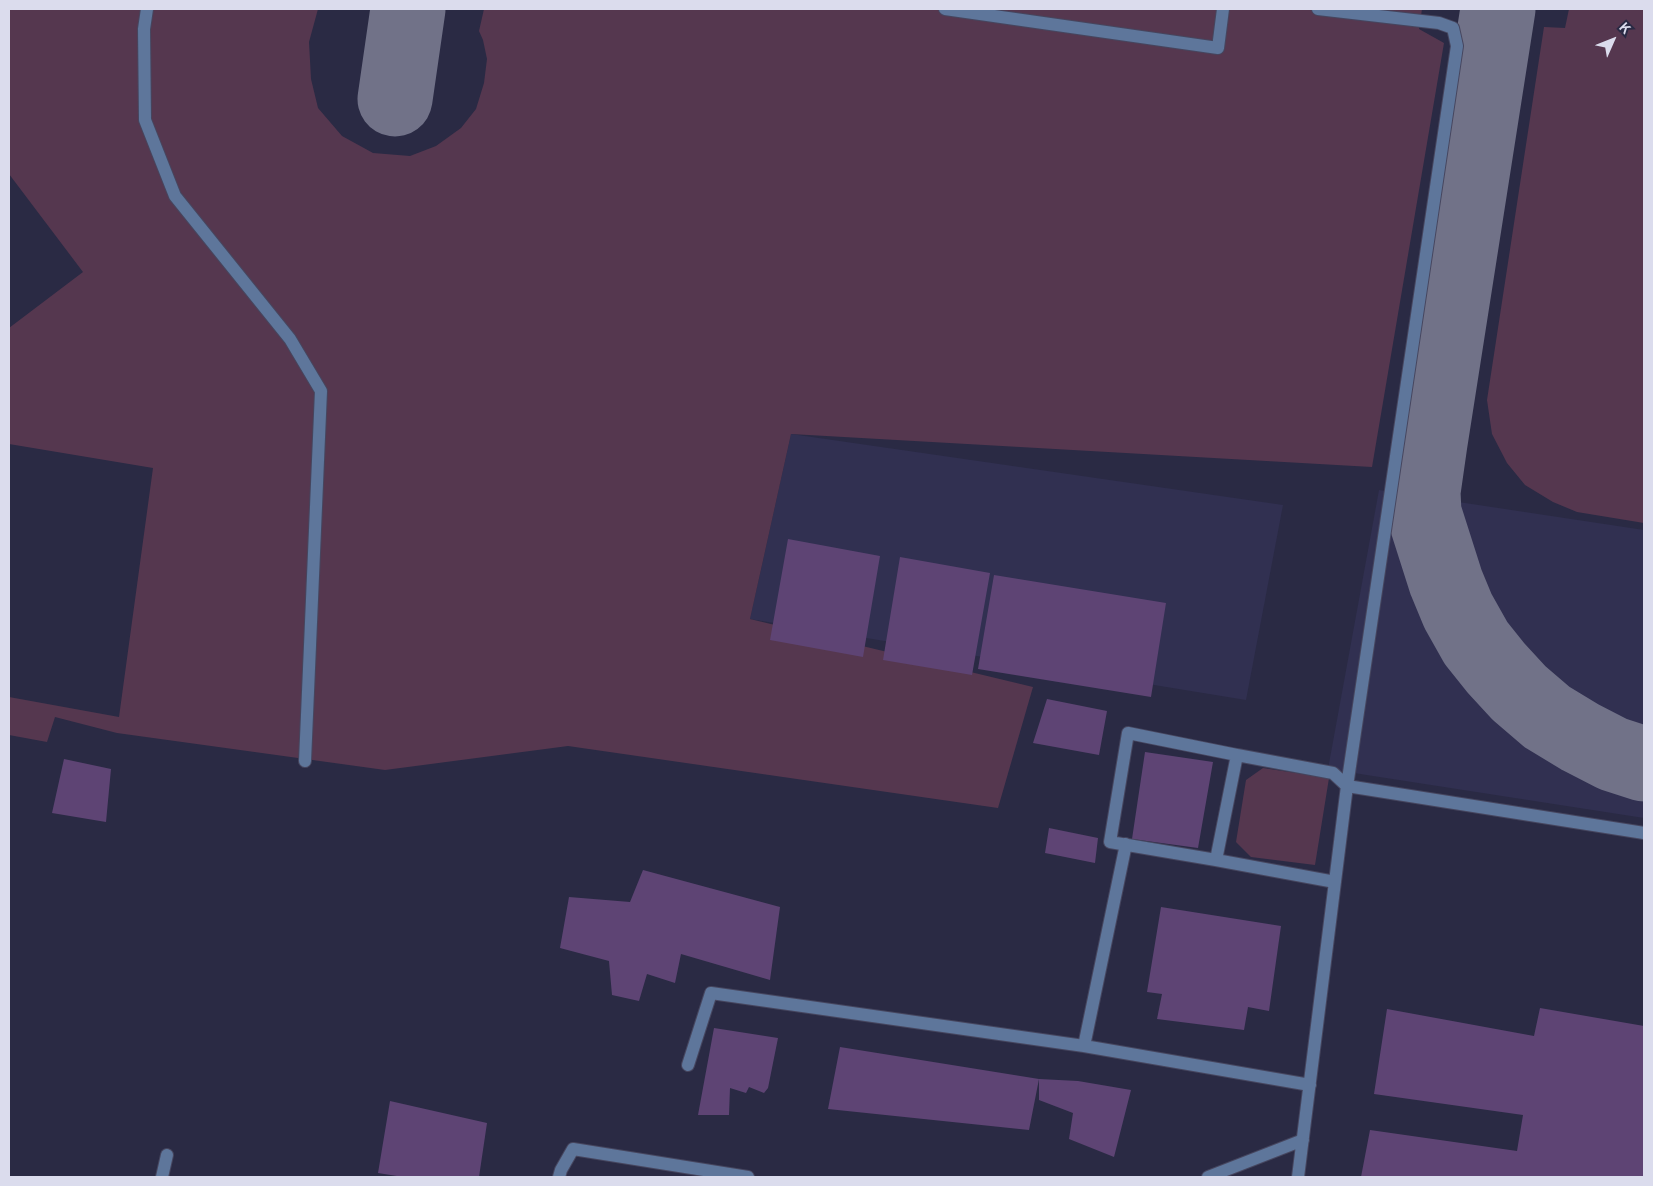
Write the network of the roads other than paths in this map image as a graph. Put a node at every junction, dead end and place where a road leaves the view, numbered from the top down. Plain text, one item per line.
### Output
1 (147, 9) edge
2 (945, 9) edge
3 (1224, 9) edge
4 (1318, 9) edge
5 (1237, 755) junction
6 (305, 761) dead end
7 (1348, 786) junction
8 (1644, 833) edge
9 (1126, 844) junction
10 (1216, 860) junction
11 (1335, 882) junction
12 (1084, 1046) junction
13 (688, 1065) dead end
14 (1310, 1085) junction
15 (1303, 1140) junction
16 (167, 1155) dead end
17 (162, 1177) edge
18 (559, 1177) edge
19 (748, 1177) edge
20 (1208, 1177) edge
21 (1298, 1177) edge

1 - 6 lane
2 - 3 lane
4 - 7 lane
5 - 7 lane
5 - 9 lane
5 - 10 lane
7 - 8 lane
7 - 11 lane
9 - 10 lane
9 - 12 lane
10 - 11 lane
11 - 14 lane
12 - 13 lane
12 - 14 lane
14 - 15 lane
15 - 20 lane
15 - 21 lane
16 - 17 lane
18 - 19 lane

